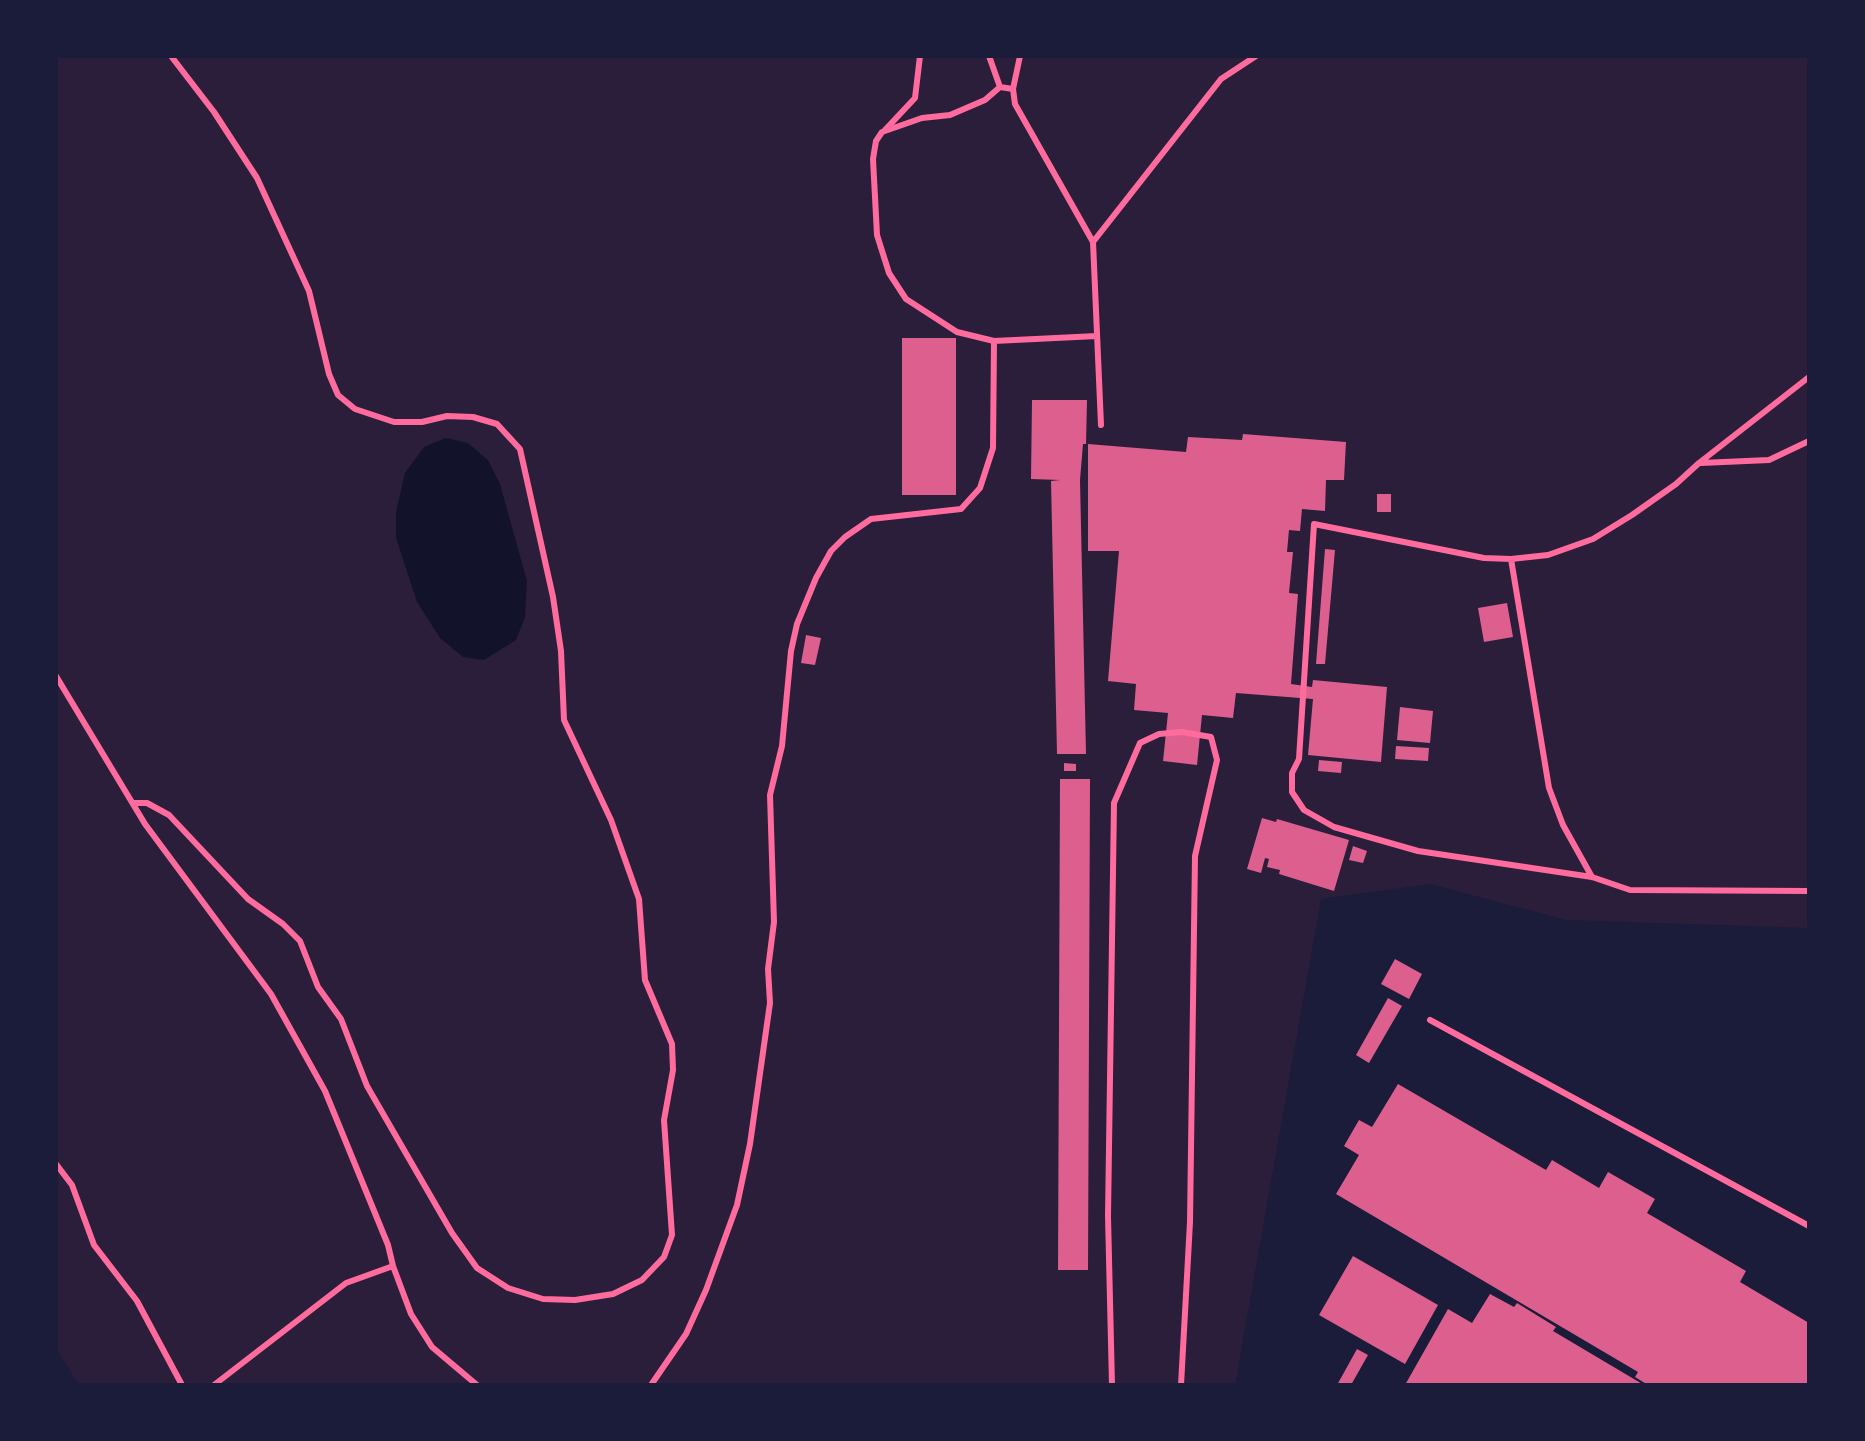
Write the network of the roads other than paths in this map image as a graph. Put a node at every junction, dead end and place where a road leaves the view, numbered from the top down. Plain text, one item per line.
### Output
1 (171, 56) edge
2 (920, 56) edge
3 (989, 56) edge
4 (1020, 56) edge
5 (1256, 56) edge
6 (1000, 87) junction
7 (1013, 89) junction
8 (882, 132) junction
9 (1093, 242) junction
10 (1097, 336) junction
11 (994, 341) junction
12 (1809, 377) edge
13 (1101, 425) dead end
14 (1809, 441) edge
15 (1699, 463) junction
16 (1511, 559) junction
17 (56, 676) edge
18 (133, 803) junction
19 (1592, 877) junction
20 (1809, 891) edge
21 (1430, 1020) dead end
22 (56, 1164) edge
23 (1809, 1226) edge
24 (393, 1266) junction
25 (182, 1385) edge
26 (214, 1385) edge
27 (477, 1385) edge
28 (651, 1385) edge
29 (1112, 1385) edge
30 (1181, 1385) edge

1 - 18 lane
2 - 8 lane
3 - 6 lane
4 - 7 lane
5 - 9 lane
6 - 7 lane
6 - 8 lane
7 - 9 lane
8 - 11 lane
9 - 10 lane
10 - 11 lane
10 - 13 lane
11 - 28 lane
12 - 15 lane
14 - 15 lane
15 - 16 lane
16 - 19 lane
16 - 19 lane
17 - 18 lane
18 - 24 lane
19 - 20 lane
21 - 23 lane
22 - 25 lane
24 - 26 lane
24 - 27 lane
29 - 30 lane

